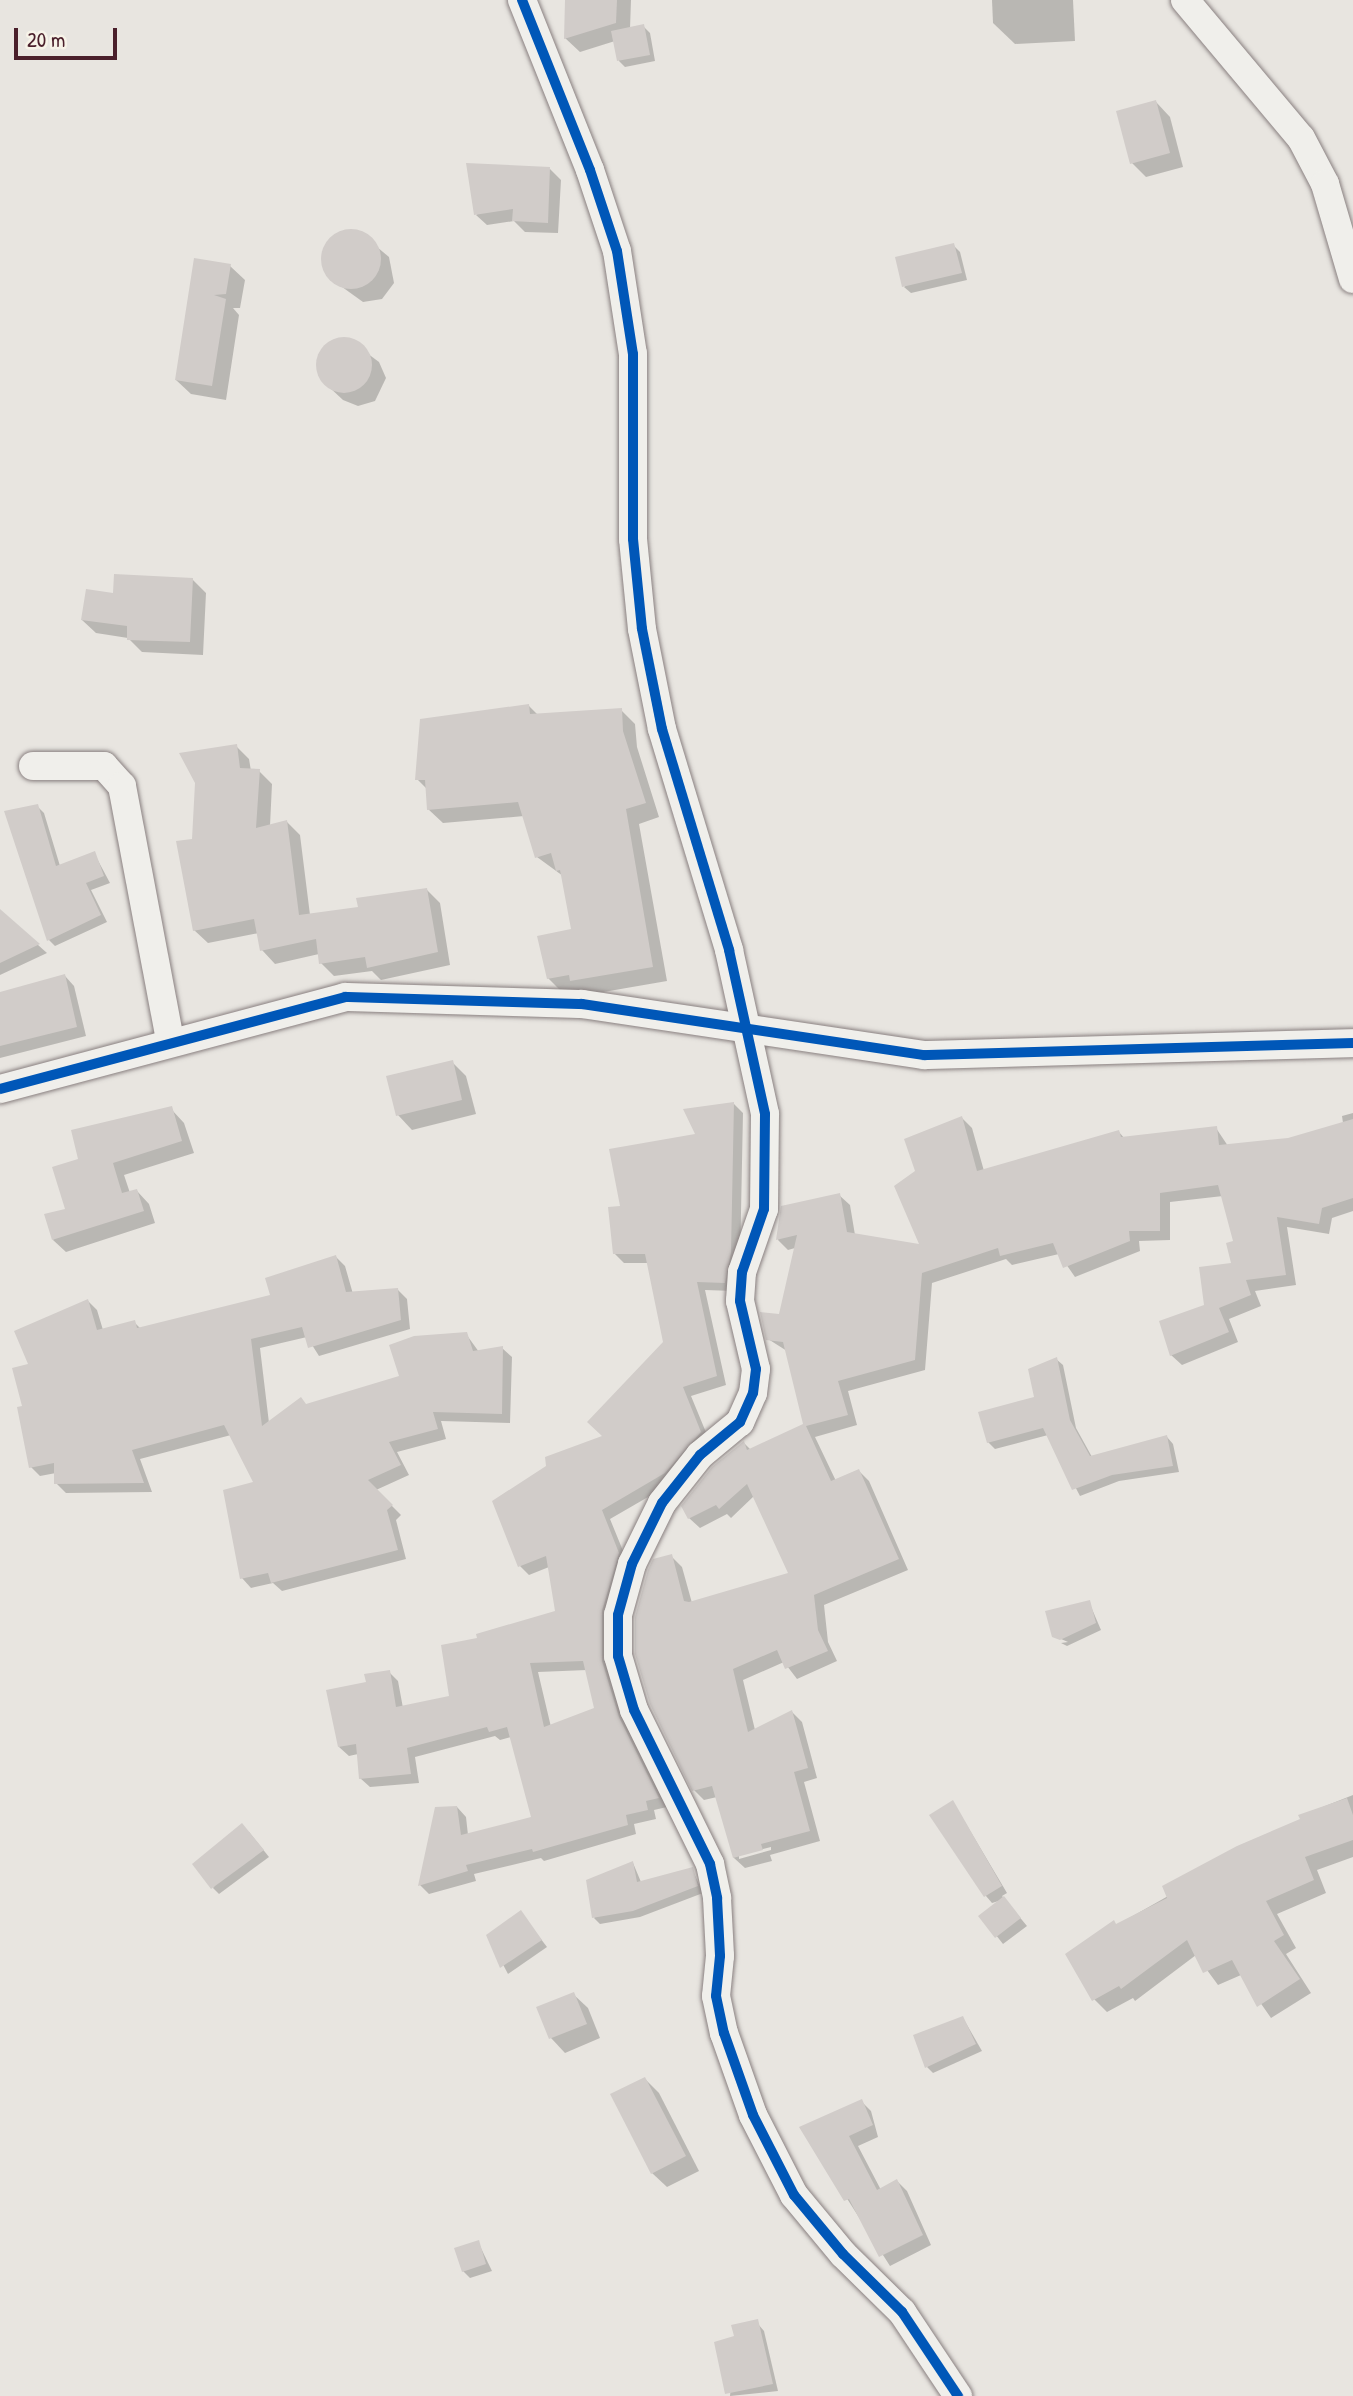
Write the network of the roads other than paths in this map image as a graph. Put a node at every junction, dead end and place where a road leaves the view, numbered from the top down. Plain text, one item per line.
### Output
1 (522, 0) edge
2 (1185, 0) edge
3 (1353, 279) edge
4 (33, 766) dead end
5 (746, 1031) junction
6 (170, 1041) junction
7 (1353, 1043) edge
8 (0, 1089) edge
9 (958, 2396) edge

1 - 5 street
2 - 3 street
4 - 6 street
5 - 6 street
5 - 7 street
5 - 9 street
6 - 8 street

